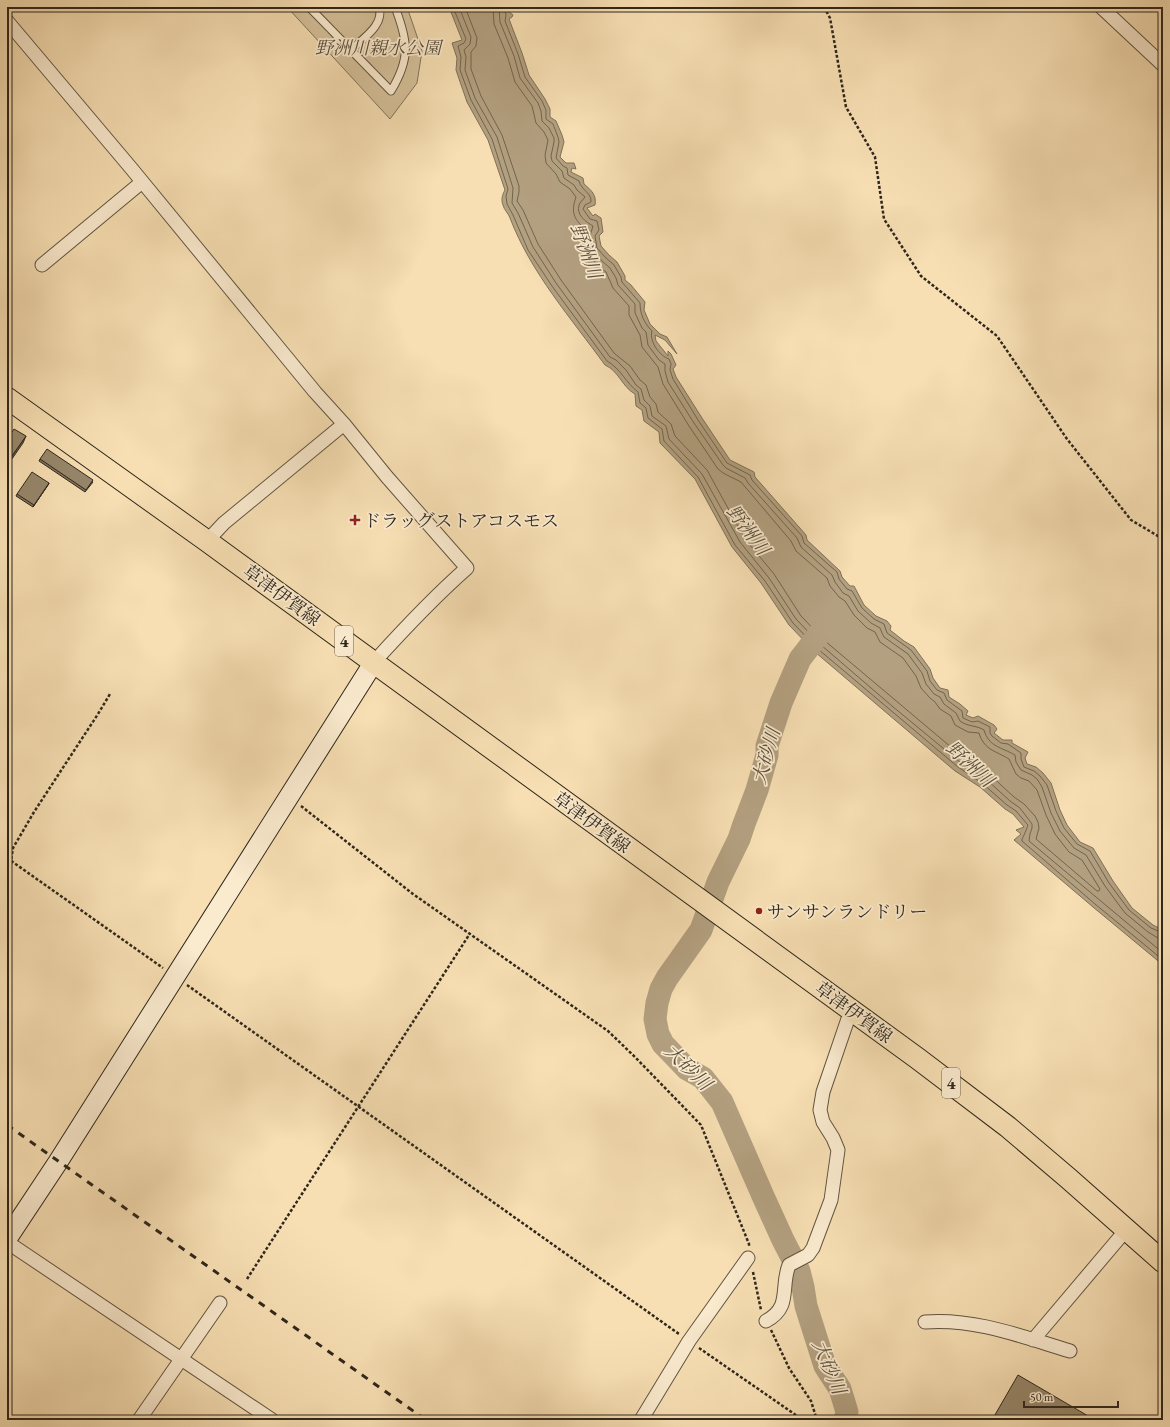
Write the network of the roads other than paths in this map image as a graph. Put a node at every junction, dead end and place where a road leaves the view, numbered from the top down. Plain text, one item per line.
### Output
1 (309, 7) edge
2 (379, 7) edge
3 (395, 7) edge
4 (1101, 7) edge
5 (7, 22) edge
6 (351, 50) junction
7 (1163, 65) edge
8 (142, 182) junction
9 (42, 265) dead end
10 (7, 398) edge
11 (344, 424) junction
12 (207, 541) junction
13 (374, 662) junction
14 (851, 1010) junction
15 (1126, 1230) junction
16 (7, 1240) edge
17 (748, 1258) road end
18 (1163, 1262) edge
19 (220, 1303) dead end
20 (766, 1320) road end
21 (925, 1322) dead end
22 (1032, 1340) junction
23 (1070, 1351) dead end
24 (181, 1359) junction
25 (139, 1420) edge
26 (272, 1420) edge
27 (641, 1420) edge

1 - 6 lane
2 - 6 lane
3 - 6 lane
4 - 7 street
5 - 8 street
8 - 9 street
8 - 11 street
10 - 12 main road, 草津伊賀線 / 4
11 - 12 street
11 - 13 street
12 - 13 main road, 草津伊賀線 / 4
13 - 14 main road, 草津伊賀線 / 4
13 - 16 street
14 - 15 main road, 草津伊賀線 / 4
14 - 20 street
15 - 18 main road, 草津伊賀線 / 4
15 - 22 street
16 - 24 street
17 - 27 street
19 - 24 street
21 - 22 street
22 - 23 street
24 - 25 street
24 - 26 street

